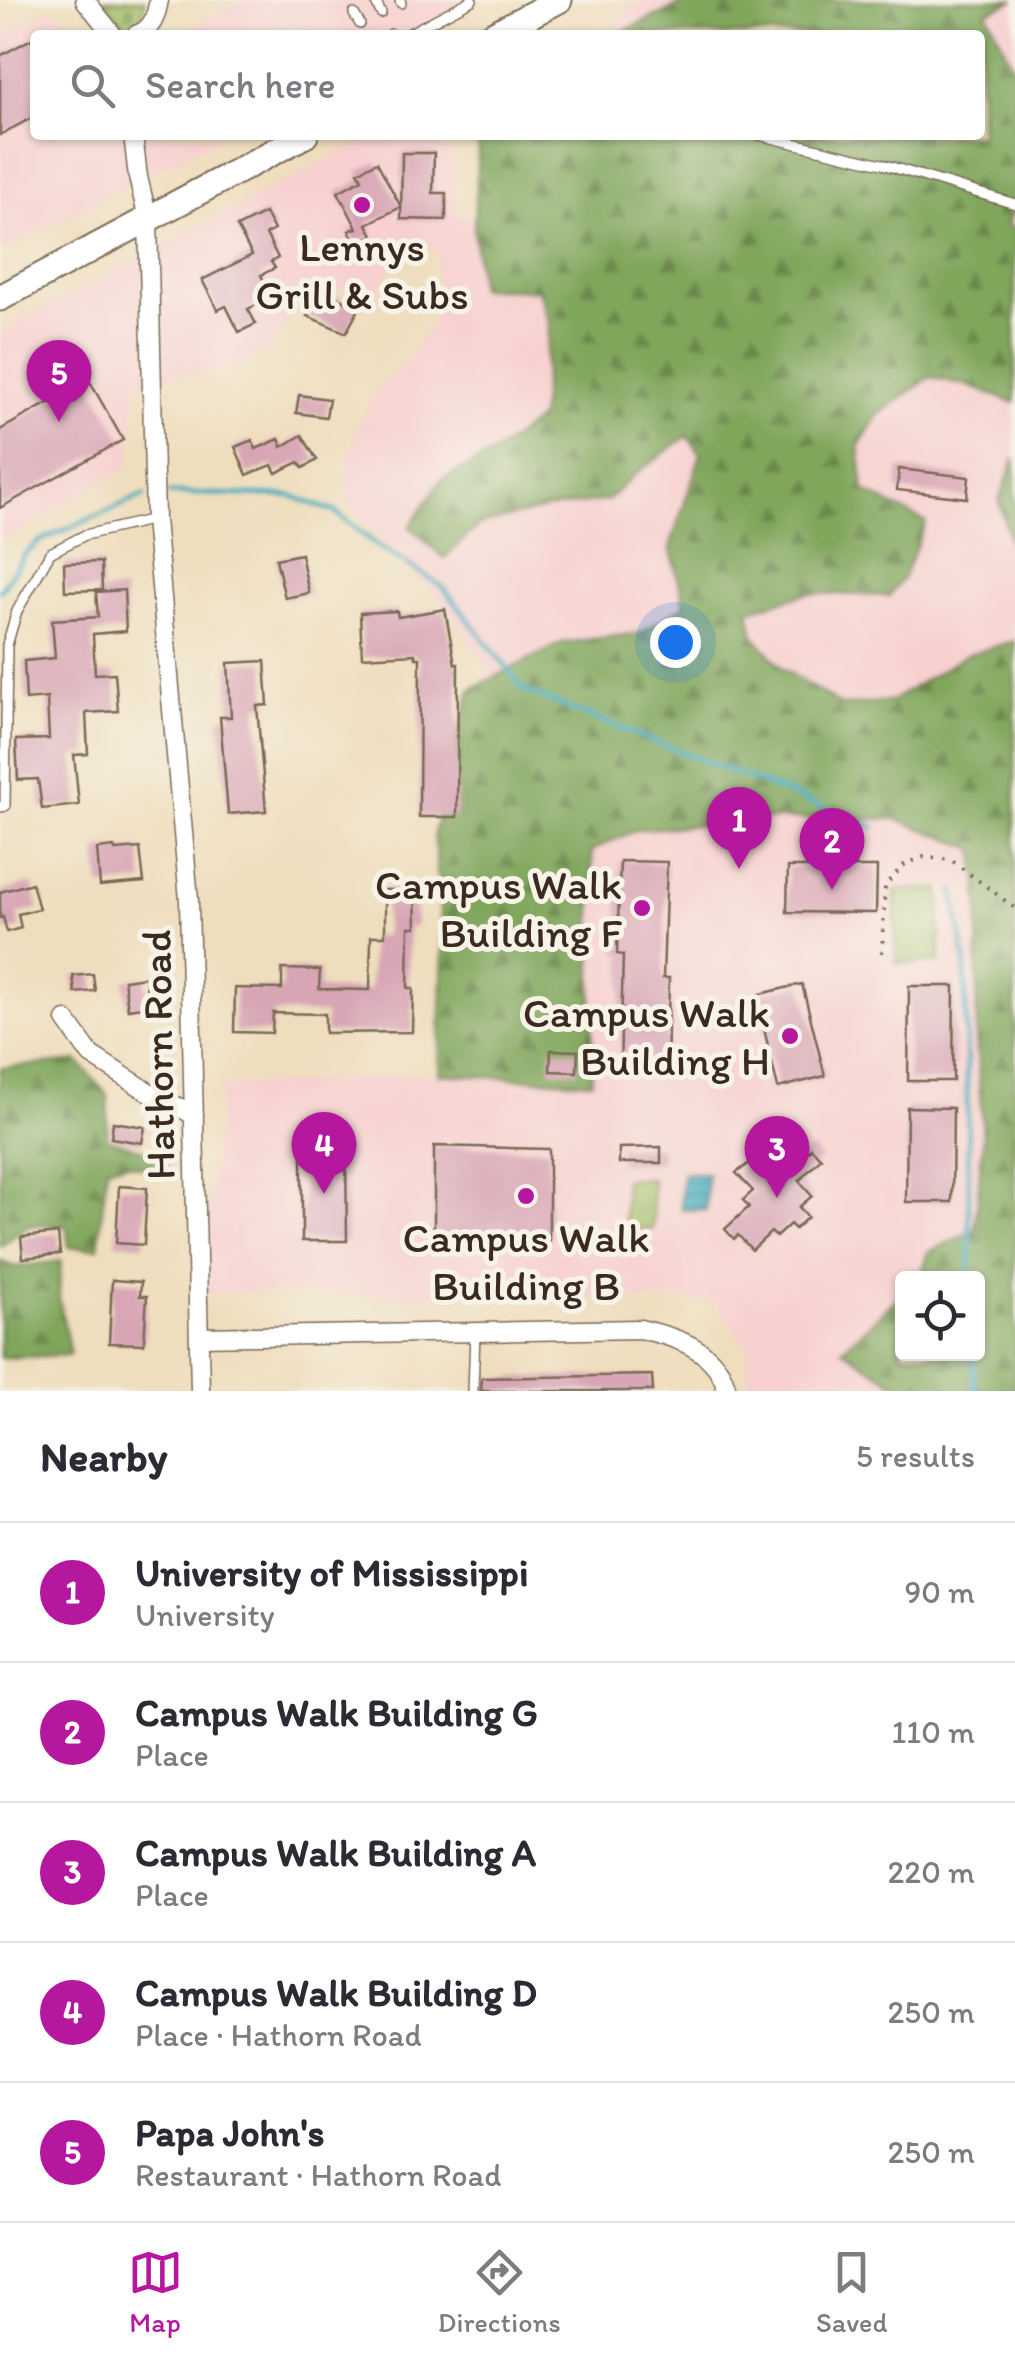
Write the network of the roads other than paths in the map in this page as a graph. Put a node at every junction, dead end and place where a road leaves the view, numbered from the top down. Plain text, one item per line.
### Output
1 (85, 0) edge
2 (159, 0) edge
3 (472, 0) edge
4 (559, 0) edge
5 (376, 2) dead end
6 (455, 5) edge
7 (381, 13) dead end
8 (354, 14) dead end
9 (360, 24) dead end
10 (109, 30) edge
11 (147, 30) edge
12 (413, 30) edge
13 (502, 30) edge
14 (134, 140) edge
15 (296, 140) edge
16 (780, 140) edge
17 (1015, 204) edge
18 (148, 219) junction
19 (0, 298) edge
20 (155, 519) junction
21 (0, 807) edge
22 (66, 1020) dead end
23 (194, 1115) junction
24 (475, 1333) junction
25 (200, 1337) junction
26 (200, 1391) edge
27 (473, 1391) edge
28 (727, 1391) edge

1 - 10 street
2 - 11 street
3 - 6 lane
4 - 13 main road
5 - 7 lane
6 - 12 lane
8 - 9 lane
14 - 18 street, Hathorn Road
15 - 18 main road
16 - 17 lane
18 - 19 main road
18 - 20 street, Hathorn Road
20 - 21 lane
20 - 23 street, Hathorn Road
22 - 23 street
23 - 25 street, Hathorn Road
24 - 25 street
24 - 27 lane
24 - 28 street
25 - 26 street, Hathorn Road

